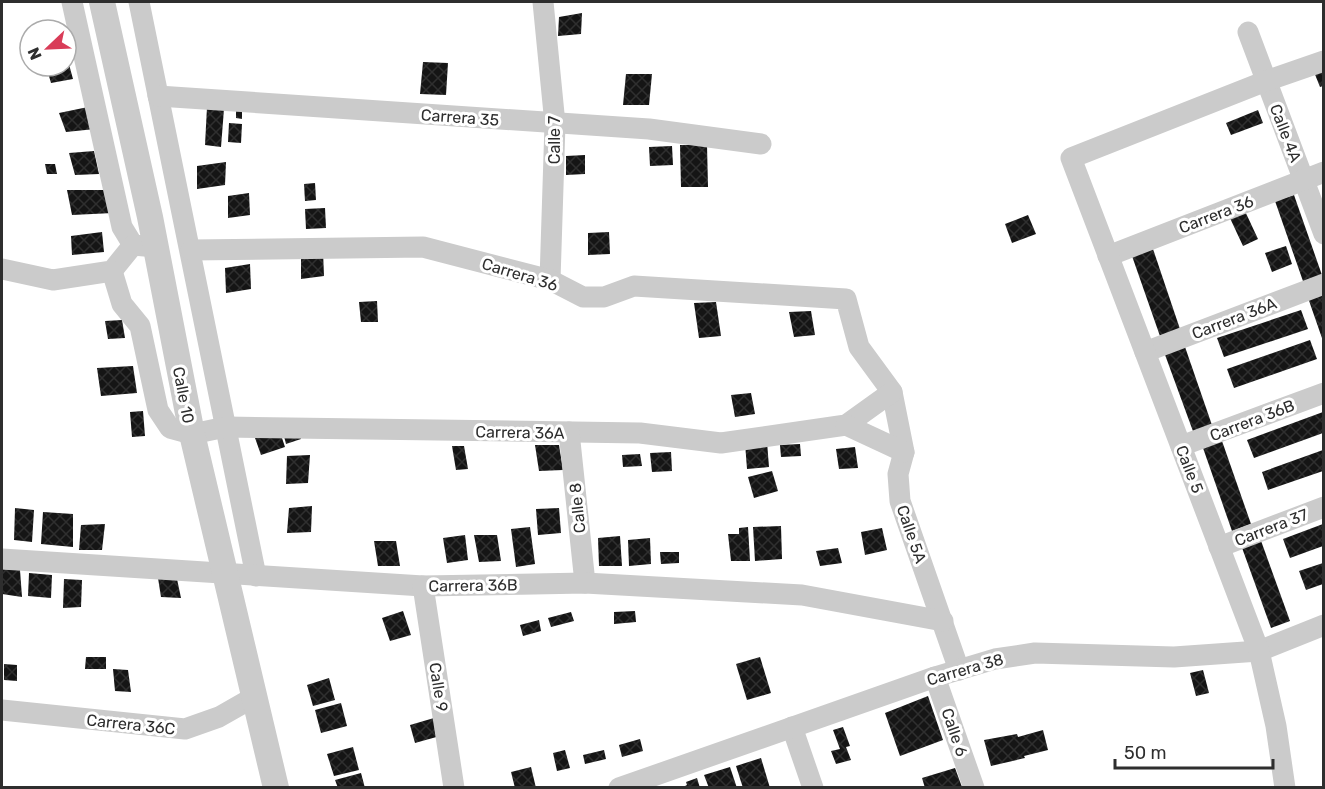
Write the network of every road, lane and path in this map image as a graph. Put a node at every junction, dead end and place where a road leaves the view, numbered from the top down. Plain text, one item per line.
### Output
1 (72, 2) edge
2 (102, 2) edge
3 (139, 2) edge
4 (543, 2) edge
5 (1248, 32) dead end
6 (1323, 61) edge
7 (1266, 81) junction
8 (158, 96) junction
9 (555, 124) junction
10 (761, 144) dead end
11 (1323, 172) edge
12 (1303, 179) junction
13 (183, 213) junction
14 (150, 217) junction
15 (1323, 234) edge
16 (144, 246) junction
17 (190, 250) junction
18 (1108, 256) junction
19 (2, 269) edge
20 (112, 271) junction
21 (550, 280) junction
22 (1323, 284) edge
23 (846, 299) joint
24 (1145, 352) junction
25 (892, 392) junction
26 (1323, 393) edge
27 (846, 425) junction
28 (226, 427) junction
29 (569, 432) junction
30 (192, 434) junction
31 (1181, 446) junction
32 (904, 452) junction
33 (1323, 507) edge
34 (1220, 547) junction
35 (2, 559) edge
36 (224, 573) junction
37 (256, 576) junction
38 (585, 583) junction
39 (423, 586) junction
40 (943, 621) junction
41 (1323, 625) edge
42 (1259, 651) junction
43 (959, 670) junction
44 (935, 677) junction
45 (254, 697) junction
46 (2, 710) edge
47 (792, 727) junction
48 (656, 781) edge
49 (276, 788) edge
50 (454, 788) edge
51 (619, 788) edge
52 (813, 788) edge
53 (974, 788) edge
54 (1285, 788) edge

1 - 16 street
2 - 14 street, Calle 10
3 - 8 street
4 - 9 street, Calle 7
5 - 7 street, Calle 4A
6 - 7 street
7 - 12 street, Calle 4A
7 - 18 street, Calle 5
8 - 9 street, Carrera 35
8 - 13 street
9 - 10 street, Carrera 35
9 - 21 street, Calle 7
11 - 12 street, Carrera 36
12 - 15 street, Calle 4A
12 - 18 street, Carrera 36
13 - 14 street
13 - 17 street
14 - 16 street, Calle 10
16 - 20 street
16 - 30 street, Calle 10
17 - 21 street, Carrera 36
17 - 28 street
18 - 24 street, Calle 5
19 - 20 street
20 - 30 street
21 - 23 street, Carrera 36
22 - 24 street, Carrera 36A
23 - 25 street, Calle 5A
24 - 31 street, Calle 5
25 - 27 street, Carrera 36A
25 - 32 street, Calle 5A
26 - 31 street, Carrera 36B
27 - 29 street, Carrera 36A
27 - 32 street
28 - 29 street, Carrera 36A
28 - 30 street, Carrera 36A
28 - 37 street
29 - 38 street, Calle 8
30 - 36 street, Calle 10
31 - 34 street, Calle 5
32 - 40 street, Calle 5A
33 - 34 street, Carrera 37
34 - 42 street, Calle 5
35 - 36 street, Carrera 36B
36 - 37 street, Carrera 36B
36 - 45 street, Calle 10
37 - 39 street, Carrera 36B
38 - 39 street, Carrera 36B
38 - 40 street, Carrera 36B
39 - 50 street, Calle 9
40 - 43 street, Calle 5A
41 - 42 street, Carrera 38
42 - 43 street, Carrera 38
42 - 54 street, Calle 5
43 - 44 street, Carrera 38
44 - 47 street, Carrera 38
44 - 53 street, Calle 6
45 - 46 street, Carrera 36C
45 - 49 street, Calle 10
47 - 48 street, Carrera 38
47 - 52 street
48 - 51 street, Carrera 38

